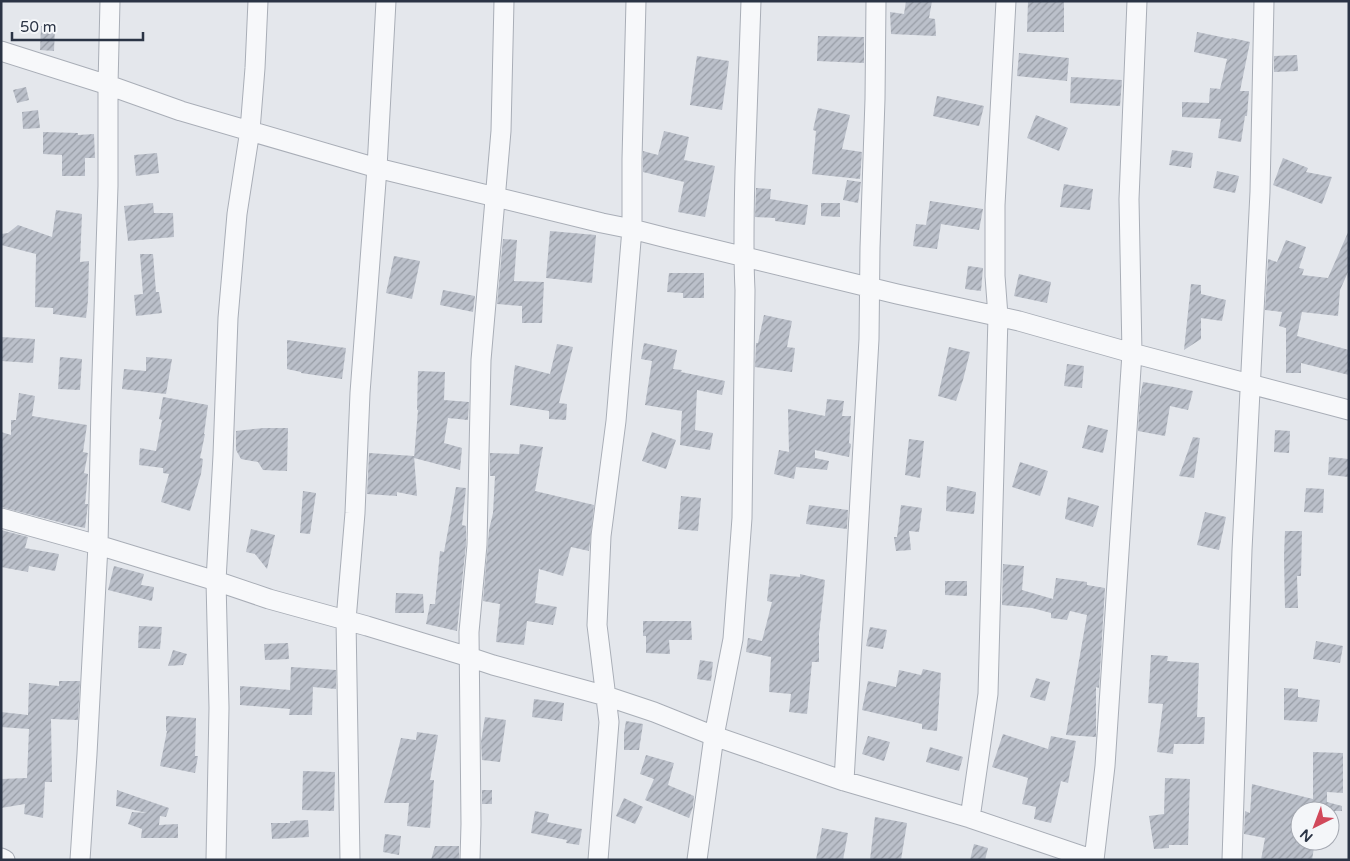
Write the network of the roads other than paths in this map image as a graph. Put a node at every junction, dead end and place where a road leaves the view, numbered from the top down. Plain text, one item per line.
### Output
1 (110, 1) edge
2 (258, 1) edge
3 (386, 1) edge
4 (504, 1) edge
5 (636, 1) edge
6 (752, 1) edge
7 (876, 1) edge
8 (1006, 1) edge
9 (1137, 1) edge
10 (1264, 1) edge
11 (1, 51) edge
12 (108, 85) junction
13 (250, 130) junction
14 (377, 168) junction
15 (495, 197) junction
16 (632, 229) junction
17 (743, 257) junction
18 (870, 288) junction
19 (998, 316) junction
20 (1132, 354) junction
21 (1250, 384) junction
22 (1349, 410) edge
23 (1, 518) edge
24 (98, 545) junction
25 (216, 581) junction
26 (346, 620) junction
27 (469, 657) junction
28 (606, 696) junction
29 (714, 736) junction
30 (844, 781) junction
31 (970, 818) junction
32 (1, 858) edge
33 (5, 860) edge
34 (80, 860) edge
35 (216, 860) edge
36 (350, 860) edge
37 (470, 860) edge
38 (598, 860) edge
39 (697, 860) edge
40 (1232, 860) edge

1 - 12 street
2 - 13 street
3 - 14 street
4 - 15 street
5 - 16 street
6 - 17 street
7 - 18 street
8 - 19 street
9 - 20 street
10 - 21 street
11 - 12 street
12 - 13 street
12 - 24 street
13 - 14 street
13 - 25 street
14 - 15 street
14 - 26 street
15 - 16 street
15 - 27 street
16 - 17 street
16 - 28 street
17 - 18 street
17 - 29 street
18 - 19 street
18 - 30 street
19 - 20 street
19 - 31 street
20 - 21 street
20 - 31 street
21 - 22 street
21 - 40 street
23 - 24 street
24 - 25 street
24 - 34 street
25 - 26 street
25 - 35 street
26 - 27 street
26 - 36 street
27 - 28 street
27 - 37 street
28 - 29 street
28 - 38 street
29 - 30 street
29 - 39 street
30 - 31 street
32 - 33 street

